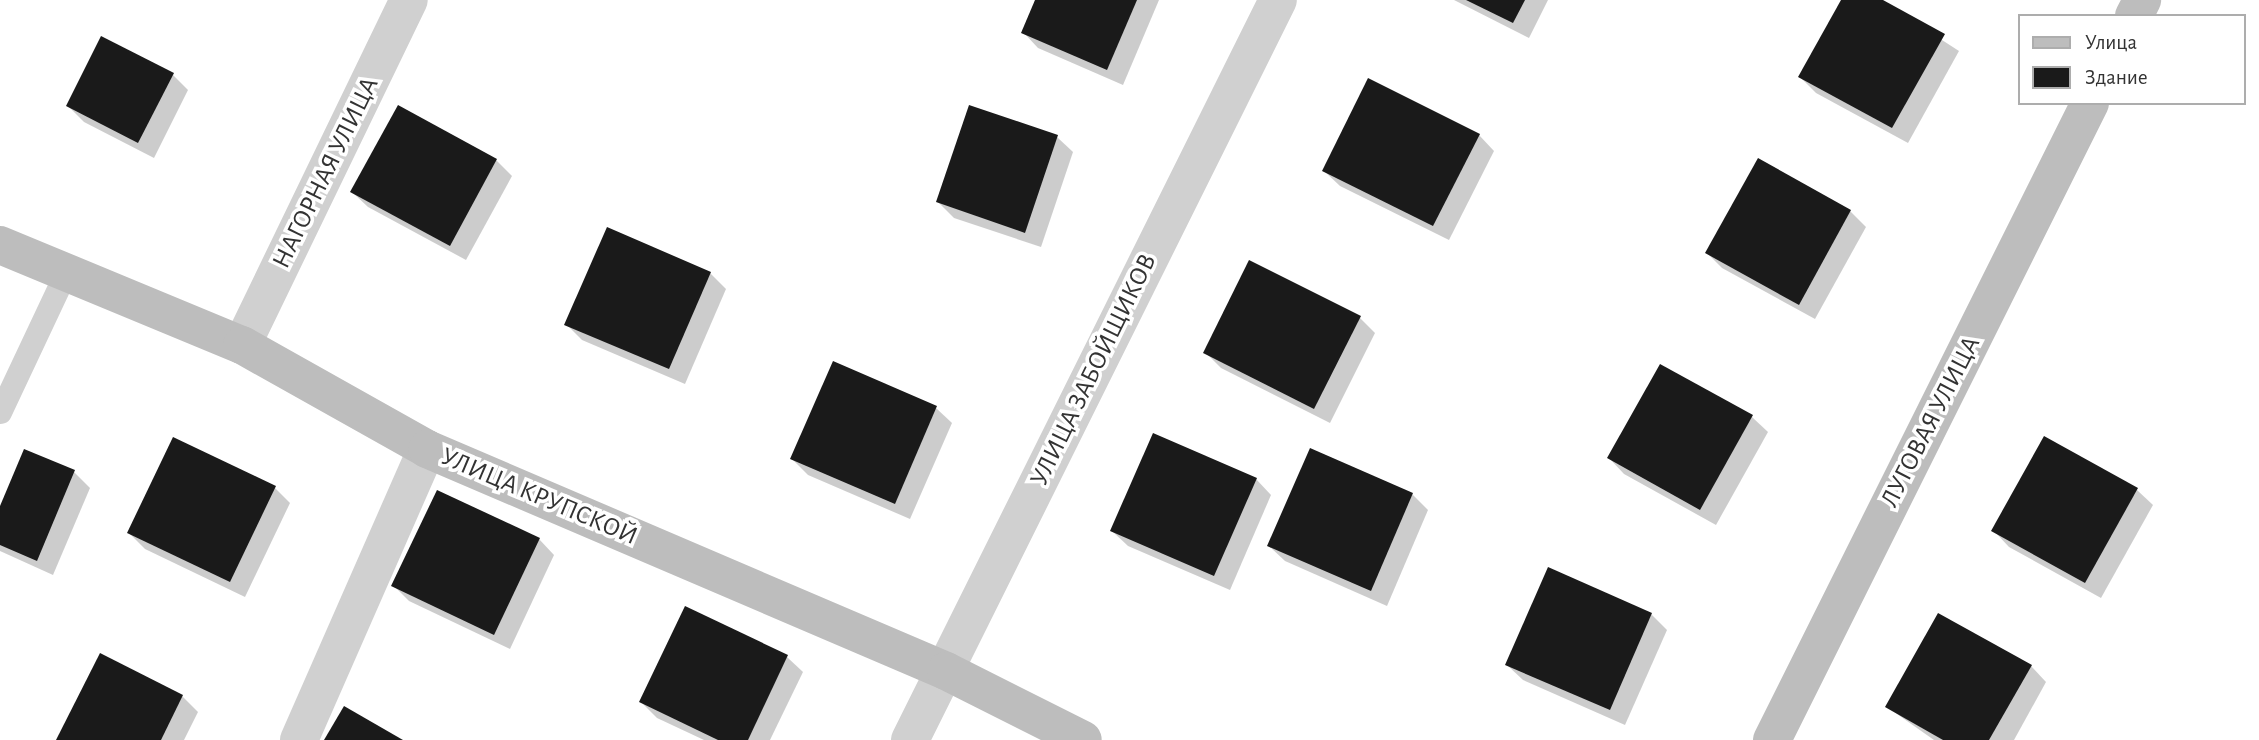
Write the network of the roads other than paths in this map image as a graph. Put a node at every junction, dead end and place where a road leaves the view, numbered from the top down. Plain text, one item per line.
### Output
1 (410, 0) edge
2 (1278, 0) edge
3 (2089, 105) edge
4 (0, 245) edge
5 (64, 276) junction
6 (242, 345) junction
7 (0, 412) edge
8 (427, 449) junction
9 (946, 671) junction
10 (299, 740) edge
11 (910, 740) edge
12 (1083, 740) edge
13 (1772, 740) edge

1 - 6 street, НАГОРНАЯ УЛИЦА
2 - 9 street, УЛИЦА ЗАБОЙЩИКОВ
3 - 13 main road, ЛУГОВАЯ УЛИЦА
4 - 5 main road, УЛИЦА КРУПСКОЙ
5 - 6 main road, УЛИЦА КРУПСКОЙ
5 - 7 lane
6 - 8 main road, УЛИЦА КРУПСКОЙ
8 - 9 main road, УЛИЦА КРУПСКОЙ
8 - 10 street
9 - 11 street, УЛИЦА ЗАБОЙЩИКОВ
9 - 12 main road, УЛИЦА КРУПСКОЙ

